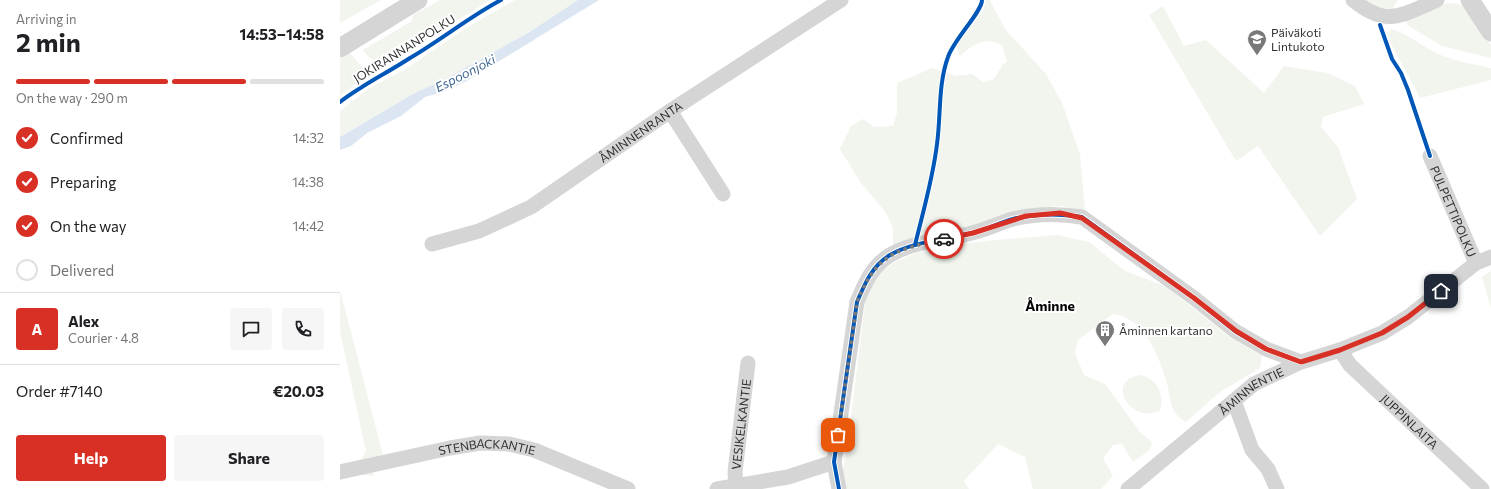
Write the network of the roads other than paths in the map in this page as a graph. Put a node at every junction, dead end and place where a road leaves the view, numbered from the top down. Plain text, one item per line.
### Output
1 (418, 0) edge
2 (841, 0) edge
3 (1353, 0) edge
4 (1437, 0) edge
5 (1470, 0) edge
6 (1491, 32) edge
7 (340, 48) edge
8 (670, 111) junction
9 (1430, 156) dead end
10 (723, 194) dead end
11 (432, 244) dead end
12 (1491, 257) edge
13 (1476, 263) junction
14 (1340, 350) junction
15 (1301, 362) junction
16 (748, 363) dead end
17 (1234, 401) junction
18 (834, 462) junction
19 (340, 472) edge
20 (736, 486) junction
21 (628, 489) edge
22 (717, 489) edge
23 (839, 489) edge
24 (1128, 489) edge
25 (1277, 489) edge
26 (1482, 489) edge

1 - 7 street
2 - 8 street, ÅMINNENRANTA
3 - 4 street
5 - 6 street
8 - 10 street
8 - 11 street, ÅMINNENRANTA
9 - 13 street, PULPETTIPOLKU
12 - 13 street, ÅMINNENTIE
13 - 14 street, ÅMINNENTIE
14 - 15 street, ÅMINNENTIE
14 - 26 street, JUPPINLAITA
15 - 17 street, ÅMINNENTIE
15 - 18 street
16 - 20 street, VESIKELKANTIE
17 - 24 street, ÅMINNENTIE
17 - 25 street
18 - 20 street
18 - 23 street
19 - 21 street, STENBACKANTIE
20 - 22 street

